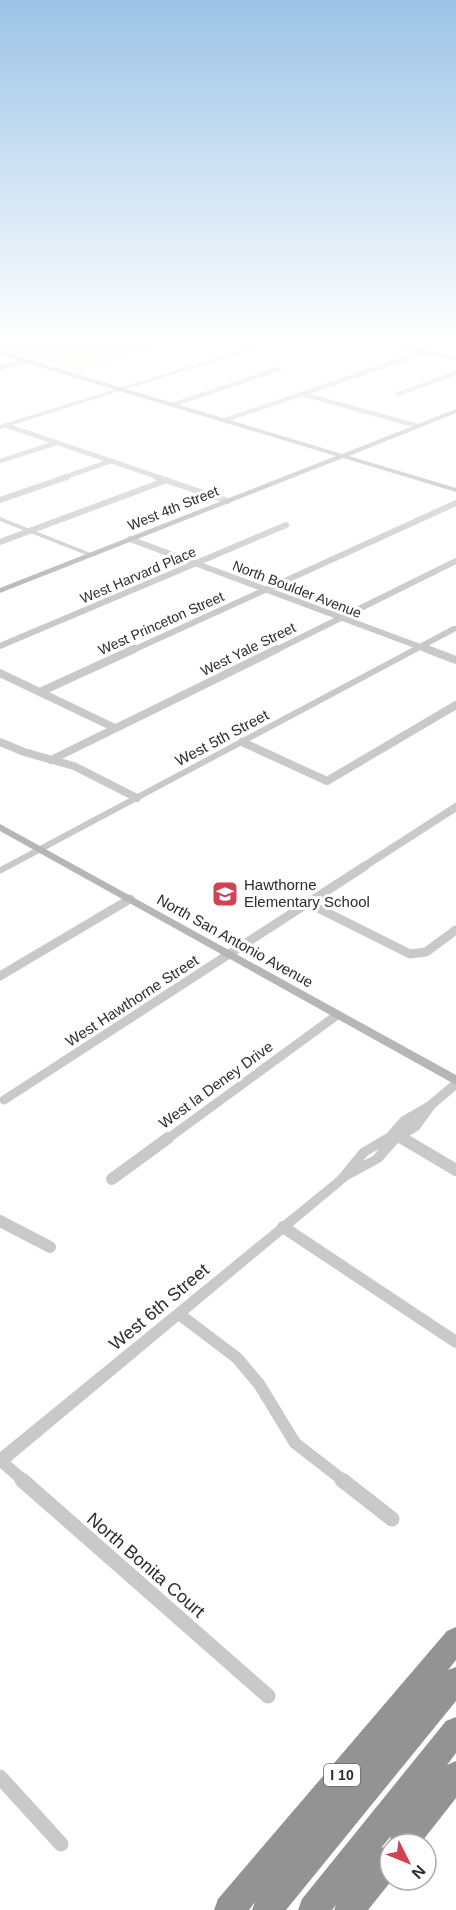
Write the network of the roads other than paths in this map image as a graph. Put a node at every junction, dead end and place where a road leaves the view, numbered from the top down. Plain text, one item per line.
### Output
1 (13, 429) edge
2 (255, 429) edge
3 (410, 429) edge
4 (56, 442) junction
5 (342, 456) junction
6 (0, 461) edge
7 (111, 461) junction
8 (167, 480) junction
9 (456, 490) edge
10 (0, 500) edge
11 (228, 501) junction
12 (456, 503) edge
13 (0, 519) edge
14 (286, 525) dead end
15 (31, 531) junction
16 (130, 539) junction
17 (0, 542) edge
18 (91, 555) junction
19 (456, 561) edge
20 (196, 563) junction
21 (265, 590) junction
22 (0, 591) edge
23 (340, 618) junction
24 (456, 628) edge
25 (0, 646) edge
26 (421, 647) junction
27 (456, 660) edge
28 (0, 673) edge
29 (40, 692) junction
30 (456, 705) edge
31 (115, 728) junction
32 (0, 742) edge
33 (242, 742) junction
34 (51, 760) junction
35 (137, 798) junction
36 (456, 807) edge
37 (0, 827) edge
38 (41, 849) junction
39 (0, 872) edge
40 (130, 899) junction
41 (308, 903) junction
42 (456, 930) edge
43 (229, 955) junction
44 (0, 976) edge
45 (337, 1015) junction
46 (456, 1082) edge
47 (4, 1100) dead end
48 (397, 1135) junction
49 (456, 1170) edge
50 (112, 1179) dead end
51 (0, 1221) edge
52 (283, 1227) junction
53 (50, 1247) dead end
54 (178, 1314) junction
55 (456, 1342) edge
56 (1, 1461) edge
57 (392, 1519) dead end
58 (456, 1640) edge
59 (456, 1680) edge
60 (268, 1696) dead end
61 (456, 1731) edge
62 (456, 1775) edge
63 (0, 1777) edge
64 (411, 1832) edge
65 (62, 1844) dead end
66 (378, 1874) edge
67 (229, 1910) edge
68 (267, 1910) edge
69 (313, 1910) edge
70 (349, 1910) edge

1 - 4 street
2 - 5 main road
3 - 5 main road, West 4th Street
4 - 6 street
4 - 7 street
5 - 9 main road
5 - 11 main road, West 4th Street
7 - 8 street
7 - 10 street
8 - 11 street
8 - 15 street
11 - 16 main road, West 4th Street
12 - 21 street, West Princeton Street
13 - 15 street
14 - 20 street, West Harvard Place
15 - 17 street
15 - 18 street
16 - 18 main road, West 4th Street
16 - 20 street, North Boulder Avenue
18 - 22 main road, West 4th Street
19 - 23 street, West Yale Street
20 - 21 street, North Boulder Avenue
20 - 25 street, West Harvard Place
21 - 23 street, North Boulder Avenue
21 - 29 street, West Princeton Street
23 - 26 street, North Boulder Avenue
23 - 31 street, West Yale Street
24 - 26 street, West 5th Street
26 - 27 street, North Boulder Avenue
26 - 33 street, West 5th Street
28 - 29 street
29 - 31 street
30 - 33 street
31 - 34 street, West Yale Street
32 - 34 street
33 - 35 street, West 5th Street
34 - 35 street
35 - 38 street, West 5th Street
36 - 41 street, West Hawthorne Street
37 - 38 main road, North San Antonio Avenue
38 - 39 street, West 5th Street
38 - 40 main road, North San Antonio Avenue
40 - 43 main road, North San Antonio Avenue
40 - 44 street
41 - 42 street
41 - 43 street, West Hawthorne Street
43 - 45 main road, North San Antonio Avenue
43 - 47 street, West Hawthorne Street
45 - 46 main road, North San Antonio Avenue
45 - 50 street, West la Deney Drive
46 - 48 street, West 6th Street
48 - 49 street
48 - 52 street, West 6th Street
51 - 53 street
52 - 54 street, West 6th Street
52 - 55 street
54 - 56 street, West 6th Street
54 - 57 street
56 - 60 street, North Bonita Court
58 - 67 highway, I 10
59 - 68 highway
61 - 69 highway
62 - 64 highway
63 - 65 street
66 - 70 highway

